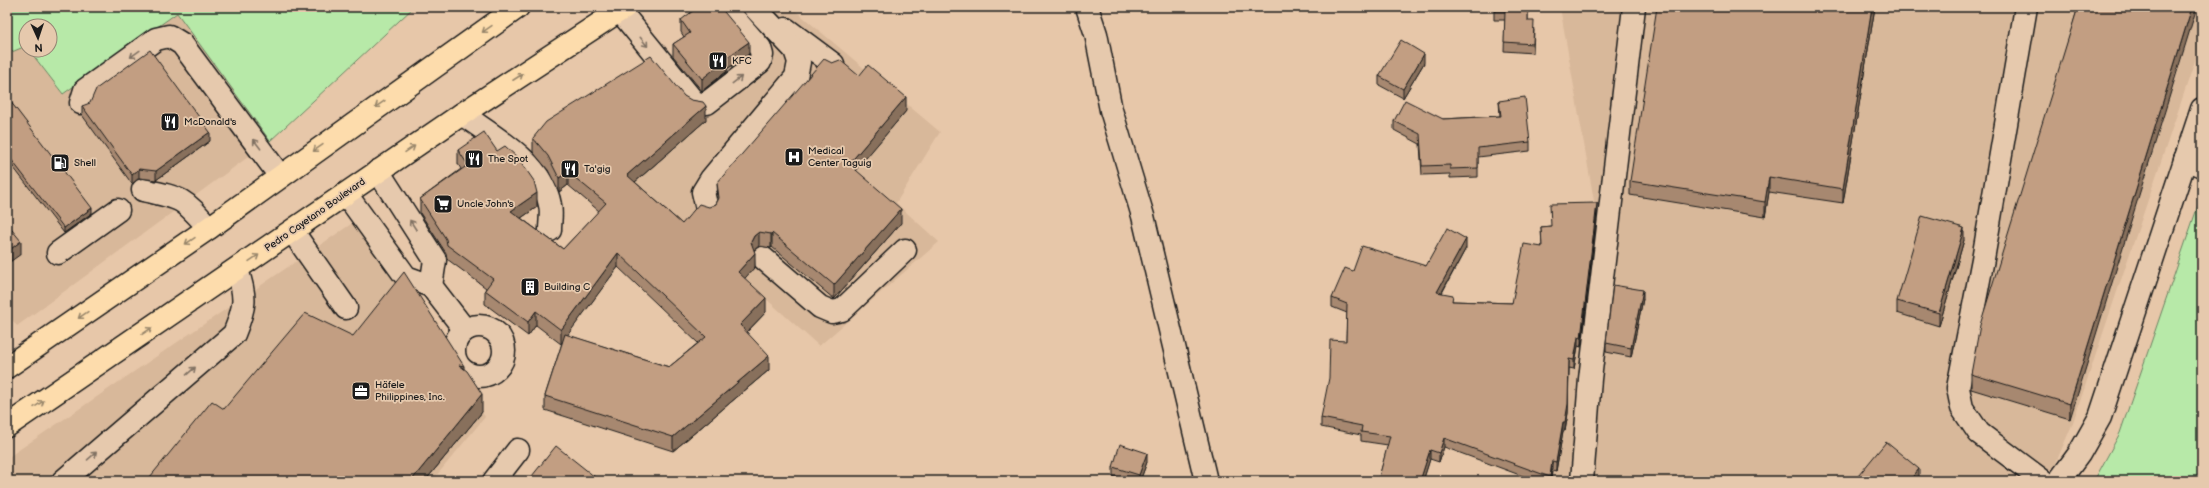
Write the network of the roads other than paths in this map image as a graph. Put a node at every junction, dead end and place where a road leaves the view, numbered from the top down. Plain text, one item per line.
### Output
1 (518, 7) edge
2 (724, 7) edge
3 (754, 7) edge
4 (758, 7) edge
5 (1087, 7) edge
6 (1634, 7) edge
7 (2026, 7) edge
8 (623, 9) edge
9 (833, 64) edge
10 (81, 103) dead end
11 (2202, 109) edge
12 (462, 114) junction
13 (2194, 163) edge
14 (378, 171) junction
15 (280, 176) junction
16 (143, 190) dead end
17 (346, 194) junction
18 (708, 209) edge
19 (118, 210) dead end
20 (209, 228) junction
21 (550, 230) dead end
22 (293, 232) junction
23 (905, 250) dead end
24 (58, 253) dead end
25 (763, 258) dead end
26 (237, 270) junction
27 (431, 286) junction
28 (346, 308) dead end
29 (465, 330) dead end
30 (7, 367) edge
31 (7, 426) edge
32 (518, 450) dead end
33 (63, 481) edge
34 (494, 481) edge
35 (1206, 481) edge
36 (1582, 481) edge
37 (2043, 481) edge
38 (2059, 481) edge

1 -> 15 main road
8 -> 2 street
3 - 18 street
4 - 9 street
5 - 35 street
6 - 36 street
7 - 37 street
12 -> 8 main road, Pedro Cayetano Boulevard
15 -> 10 street
11 - 13 street
14 -> 12 main road, Pedro Cayetano Boulevard
12 - 21 street
13 - 38 street
14 - 17 main road, Pedro Cayetano Boulevard
27 -> 14 street
15 - 20 main road
16 - 20 street
17 - 22 main road, Pedro Cayetano Boulevard
17 - 27 street
19 - 24 street
20 -> 30 main road
26 -> 22 main road, Pedro Cayetano Boulevard
22 - 28 street
23 - 25 street
31 -> 26 main road, Pedro Cayetano Boulevard
33 -> 26 street
27 - 29 street
32 - 34 street

